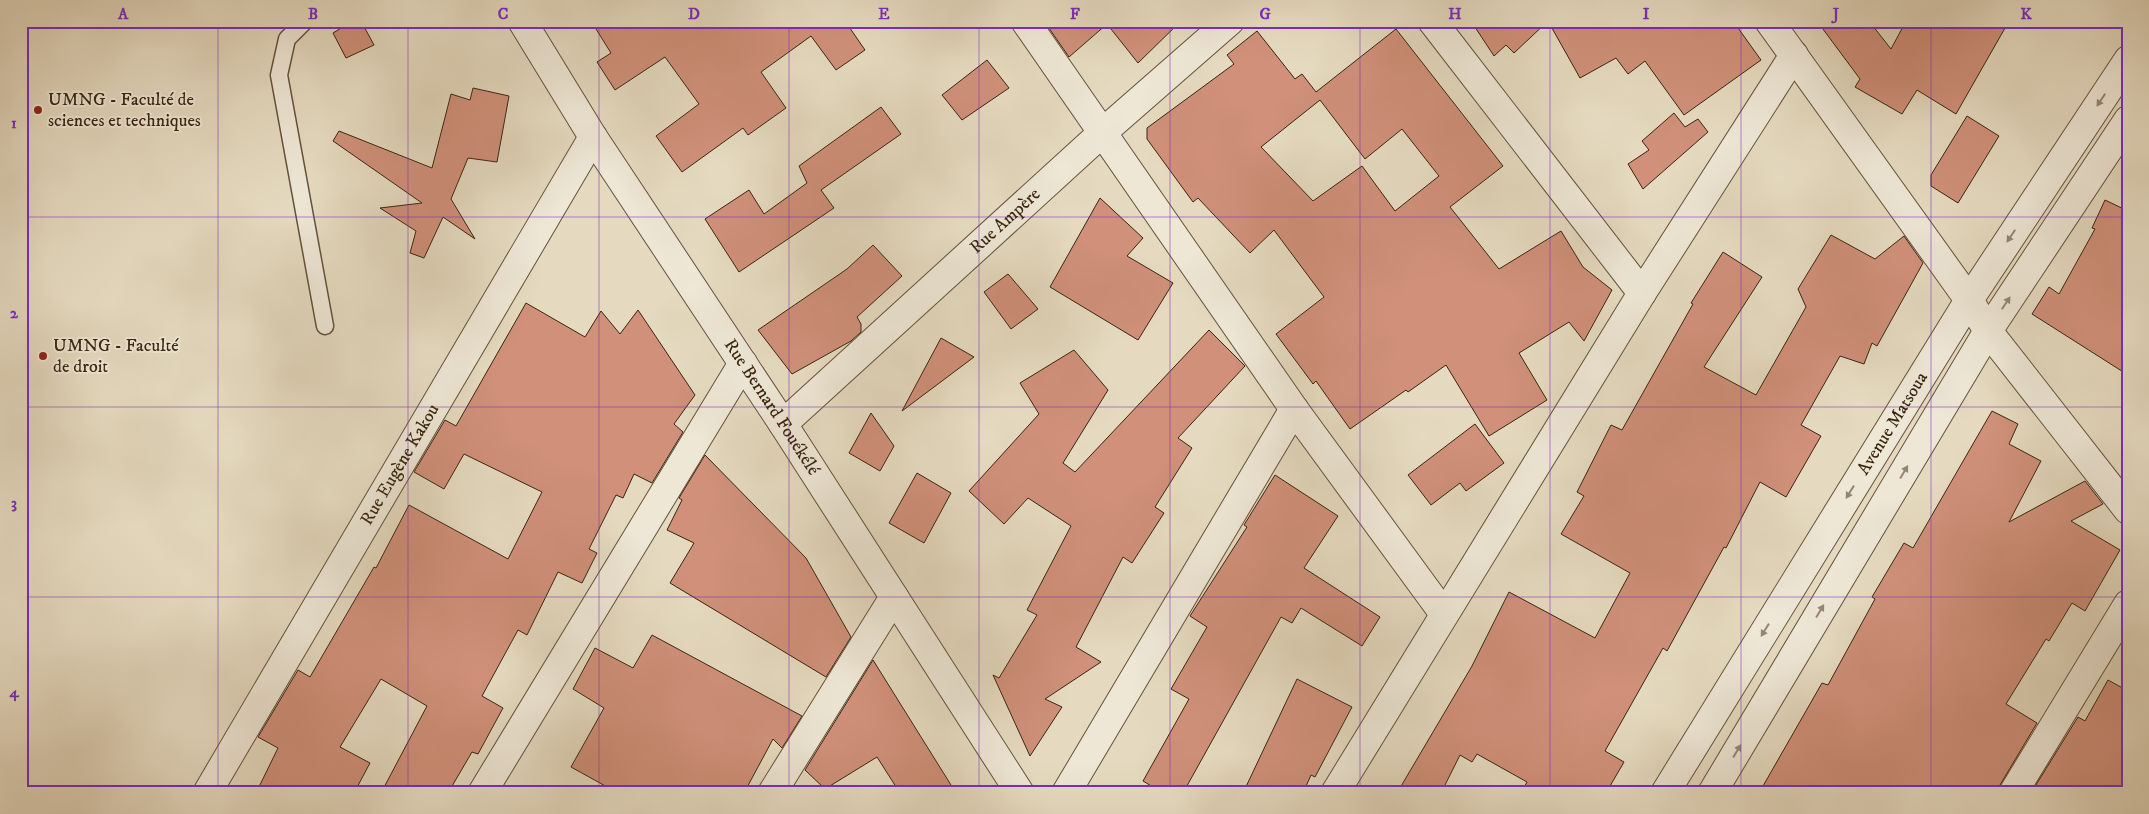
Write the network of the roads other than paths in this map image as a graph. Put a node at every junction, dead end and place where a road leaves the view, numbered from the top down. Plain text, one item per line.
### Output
1 (305, 21) edge
2 (522, 21) edge
3 (1024, 21) edge
4 (1230, 21) edge
5 (1432, 21) edge
6 (1769, 21) edge
7 (1794, 55) junction
8 (2128, 60) edge
9 (2128, 120) edge
10 (1102, 133) junction
11 (593, 136) junction
12 (1642, 293) junction
13 (1969, 300) junction
14 (325, 326) dead end
15 (1988, 330) junction
16 (743, 362) junction
17 (1294, 409) junction
18 (783, 424) junction
19 (2128, 510) edge
20 (894, 597) junction
21 (2128, 604) edge
22 (1444, 614) junction
23 (207, 793) edge
24 (482, 793) edge
25 (772, 793) edge
26 (1020, 793) edge
27 (1066, 793) edge
28 (1335, 793) edge
29 (1665, 793) edge
30 (1712, 793) edge
31 (2013, 793) edge

1 - 14 lane
2 - 11 street, Rue Bernard Fouékélé
3 - 10 street
4 - 10 street, Rue Ampère
5 - 12 street
6 - 7 street
7 - 12 street
7 - 13 street
8 -> 13 street, Avenue Matsoua
15 -> 9 street, Avenue Matsoua
10 - 17 street
10 - 18 street, Rue Ampère
11 - 16 street, Rue Bernard Fouékélé
11 - 23 street, Rue Eugène Kakou
12 - 22 street
13 - 15 street
13 -> 29 street, Avenue Matsoua
15 - 19 street
30 -> 15 street, Avenue Matsoua
16 - 18 street, Rue Bernard Fouékélé
16 - 24 street
17 - 22 street
17 - 27 street
18 - 20 street, Rue Bernard Fouékélé
20 - 25 street
20 - 26 street, Rue Bernard Fouékélé
21 - 31 street
22 - 28 street

